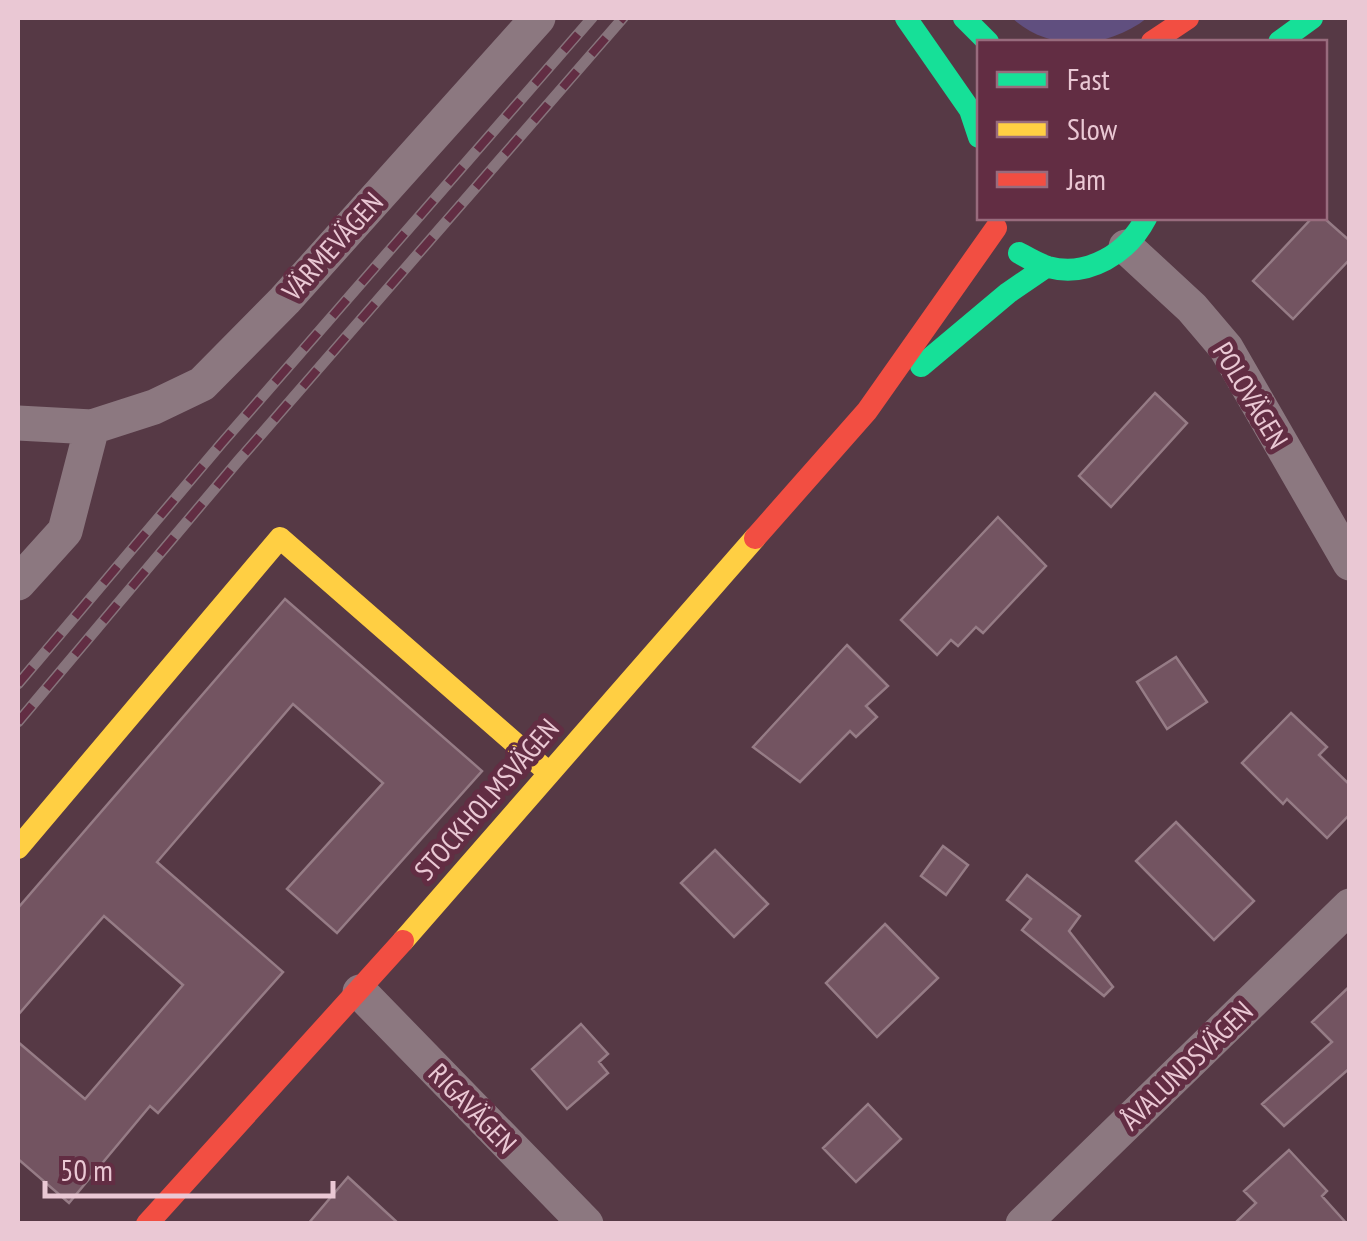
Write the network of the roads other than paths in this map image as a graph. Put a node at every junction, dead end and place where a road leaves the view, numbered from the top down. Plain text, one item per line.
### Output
1 (538, 18) edge
2 (906, 18) edge
3 (964, 18) edge
4 (1312, 18) edge
5 (1196, 30) edge
6 (986, 40) edge
7 (1159, 40) edge
8 (1281, 40) edge
9 (977, 129) edge
10 (995, 222) edge
11 (1136, 232) edge
12 (1046, 266) junction
13 (868, 412) junction
14 (18, 424) edge
15 (92, 427) junction
16 (1350, 564) edge
17 (18, 583) edge
18 (548, 772) junction
19 (18, 848) edge
20 (1350, 906) edge
21 (360, 992) junction
22 (146, 1224) edge
23 (586, 1224) edge
24 (1023, 1224) edge

1 - 15 street, VÄRMEVÄGEN
2 - 9 main road
3 - 6 main road
4 - 8 main road
5 - 7 main road
10 - 12 main road
10 - 13 main road, STOCKHOLMSVÄGEN
11 - 12 main road
11 - 16 street, POLOVÄGEN
12 - 13 main road, STOCKHOLMSVÄGEN
13 - 18 main road, STOCKHOLMSVÄGEN
14 - 15 street, VÄRMEVÄGEN
15 - 17 street
18 - 19 main road
18 - 21 main road, STOCKHOLMSVÄGEN
20 - 24 street, ÅVALUNDSVÄGEN
21 - 22 main road, STOCKHOLMSVÄGEN
21 - 23 street, RIGAVÄGEN

